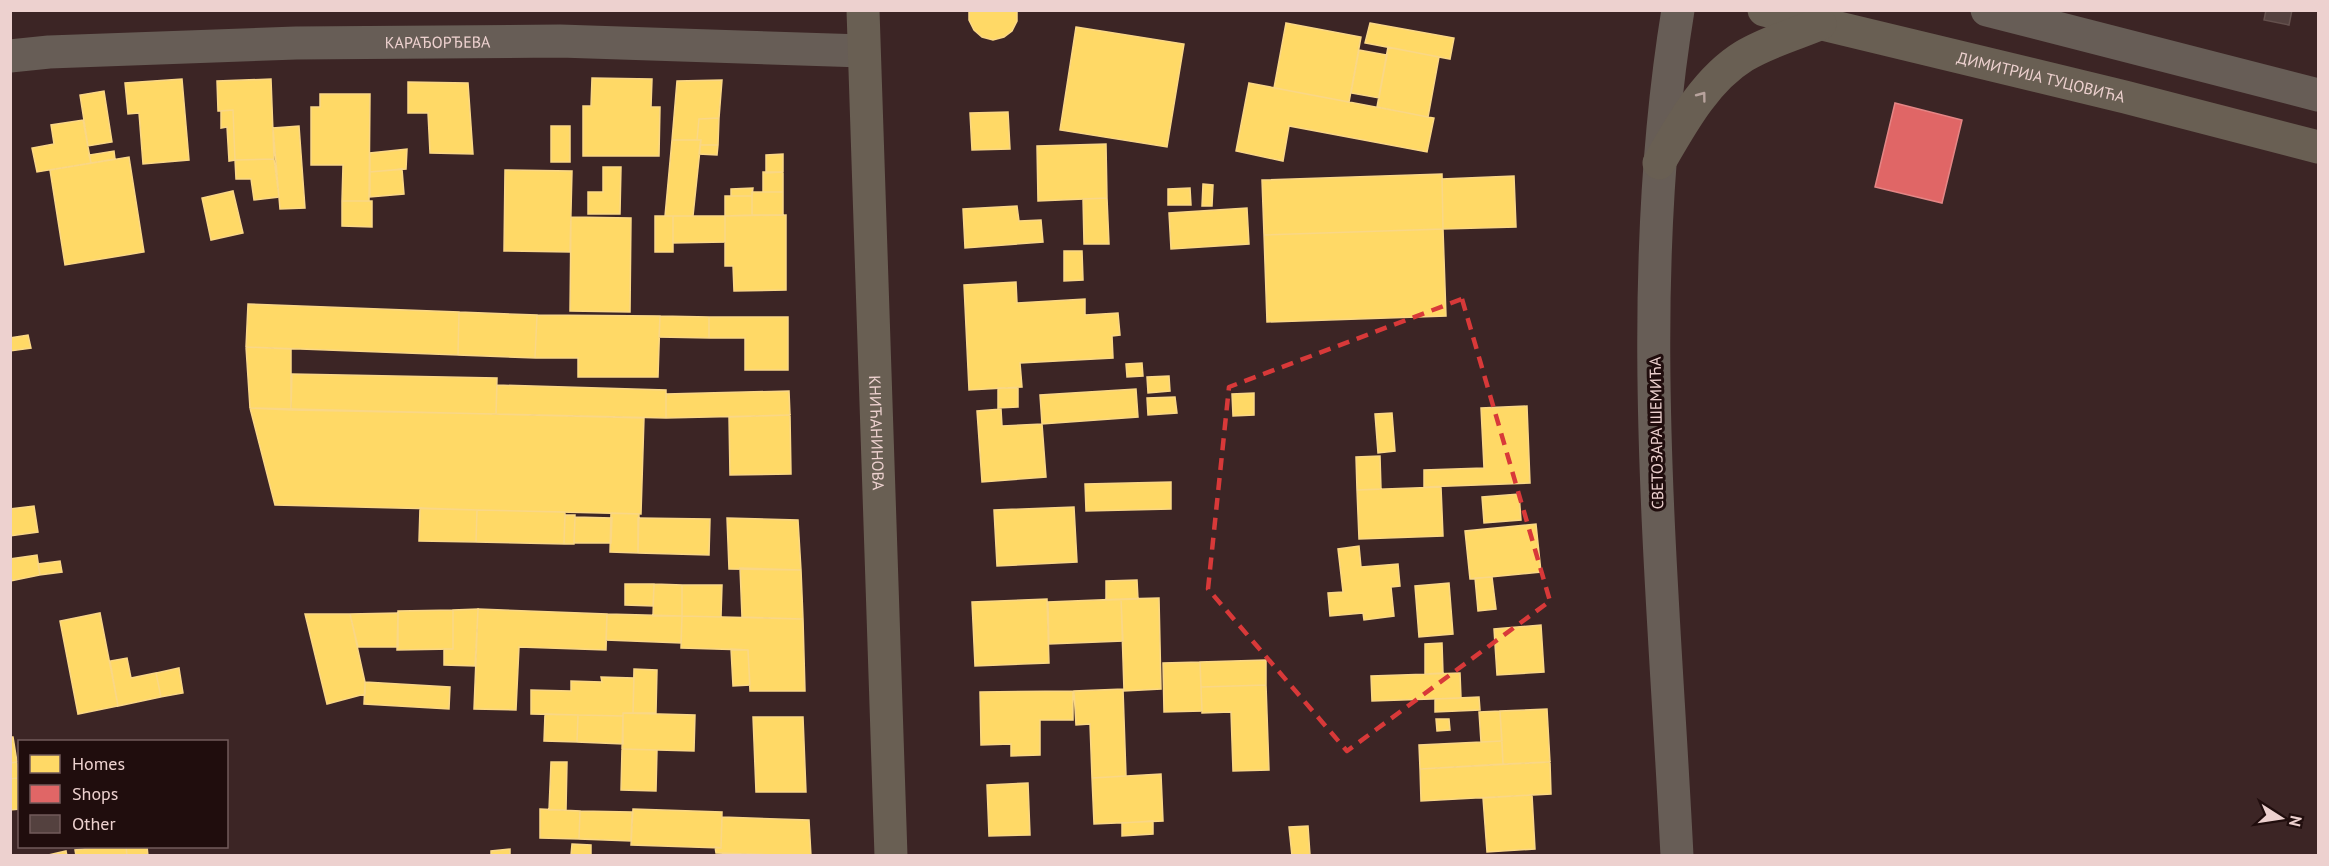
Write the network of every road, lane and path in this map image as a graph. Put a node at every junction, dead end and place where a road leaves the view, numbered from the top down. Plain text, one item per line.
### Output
1 (863, 10) edge
2 (1678, 10) edge
3 (1764, 10) edge
4 (1987, 10) edge
5 (1820, 24) junction
6 (863, 51) junction
7 (10, 56) edge
8 (2319, 95) edge
9 (2319, 147) edge
10 (1659, 163) junction
11 (891, 855) edge
12 (1677, 855) edge

1 - 6 main road, КНИЋАНИНОВА
2 - 10 street, СВЕТОЗАРА ШЕМИЋА
3 - 5 main road, ДИМИТРИЈА ТУЦОВИЋА
4 - 8 street
5 - 9 main road, ДИМИТРИЈА ТУЦОВИЋА
10 -> 5 main road
6 - 7 street, КАРАЂОРЂЕВА
6 - 11 main road, КНИЋАНИНОВА
10 - 12 street, СВЕТОЗАРА ШЕМИЋА

